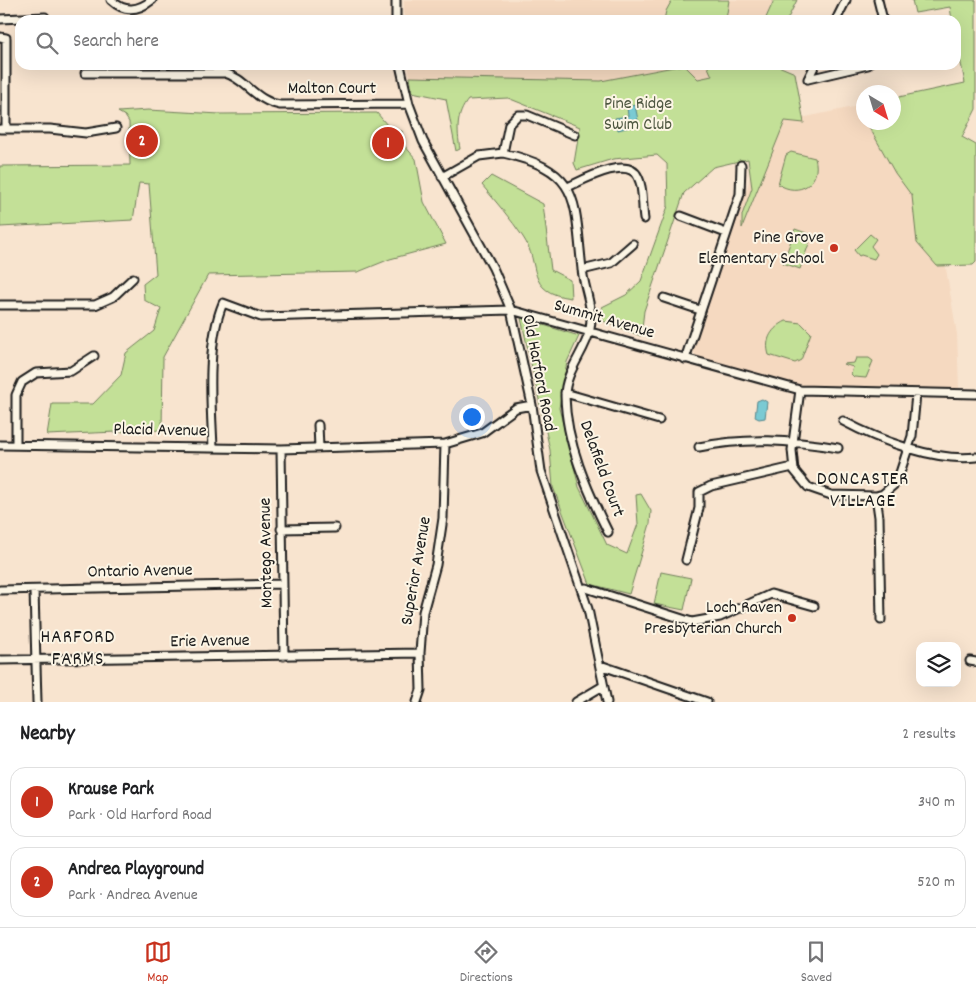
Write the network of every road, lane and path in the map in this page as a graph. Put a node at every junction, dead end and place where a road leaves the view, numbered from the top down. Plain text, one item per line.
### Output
1 (112, 0) edge
2 (152, 0) edge
3 (396, 0) edge
4 (846, 0) edge
5 (878, 0) edge
6 (396, 15) edge
7 (838, 15) edge
8 (882, 15) edge
9 (0, 19) edge
10 (15, 19) edge
11 (3, 37) edge
12 (401, 70) edge
13 (812, 70) edge
14 (847, 70) edge
15 (84, 73) dead end
16 (409, 104) junction
17 (116, 128) dead end
18 (3, 129) edge
19 (575, 135) dead end
20 (503, 153) junction
21 (741, 165) dead end
22 (442, 177) junction
23 (568, 187) junction
24 (681, 216) dead end
25 (644, 220) dead end
26 (726, 233) junction
27 (633, 244) dead end
28 (582, 270) junction
29 (132, 278) dead end
30 (664, 298) dead end
31 (0, 305) edge
32 (511, 310) junction
33 (700, 310) junction
34 (590, 330) junction
35 (94, 356) dead end
36 (685, 359) junction
37 (800, 390) junction
38 (565, 393) junction
39 (916, 394) junction
40 (976, 394) edge
41 (532, 405) junction
42 (659, 420) dead end
43 (843, 421) dead end
44 (318, 425) dead end
45 (793, 441) junction
46 (445, 444) junction
47 (0, 445) edge
48 (16, 445) junction
49 (213, 447) junction
50 (698, 447) dead end
51 (319, 448) junction
52 (838, 448) dead end
53 (908, 448) junction
54 (281, 449) junction
55 (976, 458) edge
56 (793, 467) junction
57 (876, 496) junction
58 (335, 528) dead end
59 (281, 529) junction
60 (608, 532) dead end
61 (686, 560) dead end
62 (282, 584) junction
63 (0, 590) edge
64 (34, 590) junction
65 (582, 590) junction
66 (814, 606) dead end
67 (881, 620) dead end
68 (420, 653) junction
69 (284, 656) junction
70 (0, 660) edge
71 (36, 660) junction
72 (600, 665) junction
73 (603, 686) junction
74 (37, 702) edge
75 (417, 702) edge
76 (576, 702) edge
77 (607, 702) edge
78 (707, 702) edge

1 - 2 street
3 - 6 street
4 - 7 street
5 - 8 street
9 - 10 street
11 - 18 street
12 - 16 street, Old Harford Road
13 - 14 street
15 - 16 street, Malton Court
16 - 22 street, Old Harford Road
17 - 18 street
19 - 20 street
20 - 22 street
20 - 23 street
21 - 26 street
22 - 32 street, Old Harford Road
23 - 25 street
23 - 28 street
24 - 26 street
26 - 33 street
27 - 28 street
28 - 34 street
29 - 31 street
30 - 33 street
32 - 34 street, Summit Avenue
32 - 41 street, Old Harford Road
32 - 49 street, Summit Avenue
33 - 36 street
34 - 36 street, Summit Avenue
34 - 38 street, Delafield Court
35 - 48 street
36 - 37 street, Summit Avenue
37 - 39 street, Summit Avenue
37 - 45 street
38 - 42 street
38 - 60 street, Delafield Court
39 - 40 street, Summit Avenue
39 - 53 street
41 - 46 street, Placid Avenue
41 - 65 street, Old Harford Road
43 - 53 street
44 - 51 street
45 - 50 street
45 - 52 street
45 - 56 street
46 - 51 street, Placid Avenue
46 - 68 street, Superior Avenue
47 - 48 street, Placid Avenue
48 - 49 street, Placid Avenue
49 - 54 street, Placid Avenue
51 - 54 street, Placid Avenue
53 - 55 street
53 - 57 street
54 - 59 street, Montego Avenue
56 - 57 street
56 - 61 street
57 - 67 street
58 - 59 street
59 - 62 street, Montego Avenue
62 - 64 street, Ontario Avenue
62 - 69 street, Montego Avenue
63 - 64 street, Ontario Avenue
64 - 71 street
65 - 66 street
65 - 72 street, Old Harford Road
68 - 69 street, Erie Avenue
68 - 75 street, Superior Avenue
69 - 71 street, Erie Avenue
70 - 71 street, Erie Avenue
71 - 74 street
72 - 73 street, Old Harford Road
72 - 78 street
73 - 76 street
73 - 77 street, Old Harford Road

